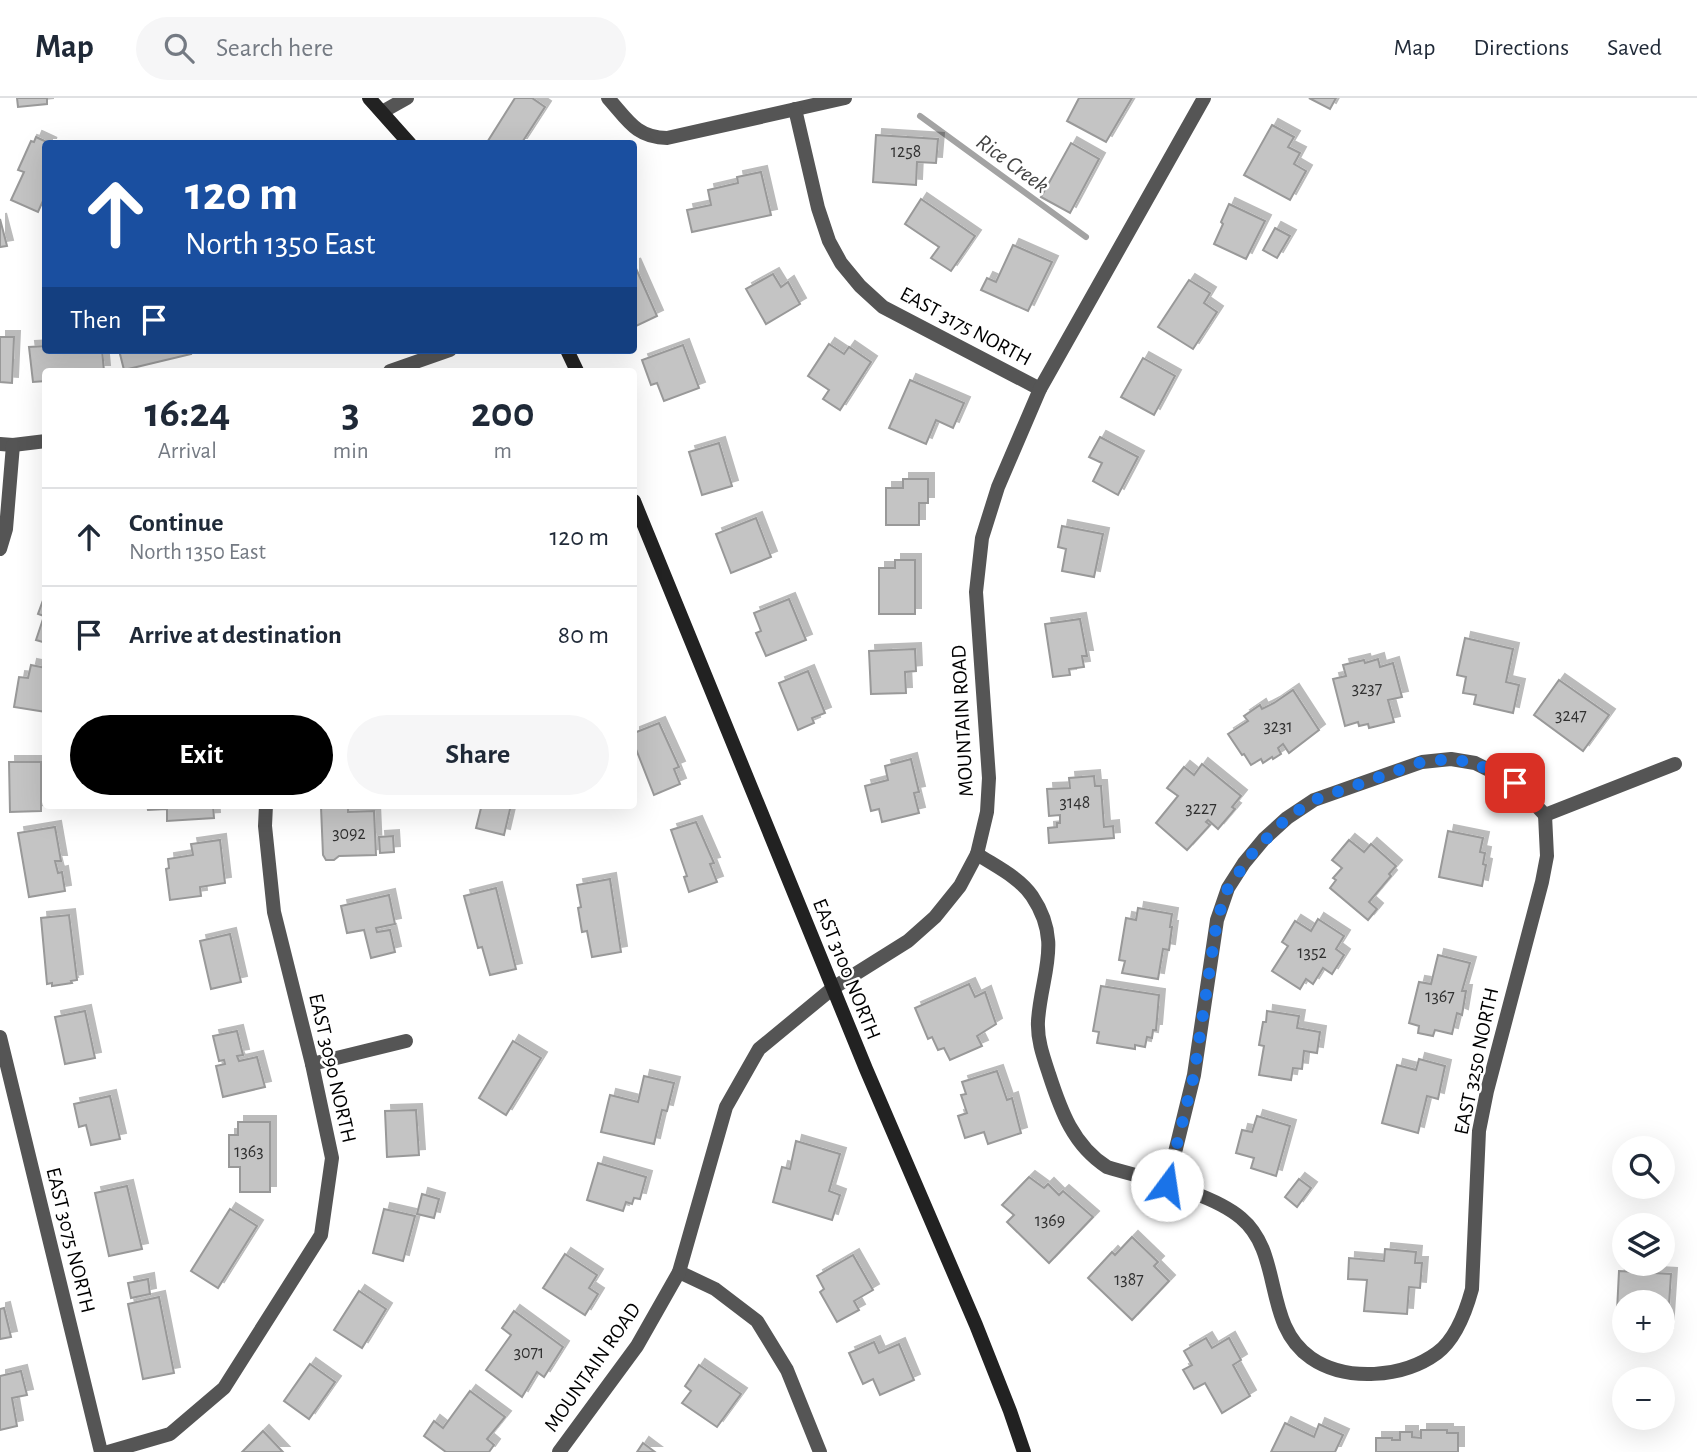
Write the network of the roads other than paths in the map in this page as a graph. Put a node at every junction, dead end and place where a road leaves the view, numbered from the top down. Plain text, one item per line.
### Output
1 (369, 98) edge
2 (407, 98) edge
3 (608, 98) edge
4 (845, 98) edge
5 (1204, 98) edge
6 (795, 109) junction
7 (382, 112) junction
8 (406, 140) edge
9 (439, 354) edge
10 (399, 368) edge
11 (1040, 389) junction
12 (42, 441) edge
13 (7, 445) edge
14 (637, 508) edge
15 (0, 549) edge
16 (1675, 764) dead end
17 (266, 809) edge
18 (1545, 815) junction
19 (977, 854) junction
20 (832, 988) junction
21 (0, 1037) edge
22 (406, 1041) dead end
23 (312, 1064) junction
24 (1167, 1185) junction
25 (679, 1272) junction
26 (101, 1452) edge
27 (108, 1452) edge
28 (559, 1452) edge
29 (820, 1452) edge
30 (1024, 1452) edge

1 - 7 main road
2 - 7 street
3 - 6 street
4 - 6 street
5 - 11 street, MOUNTAIN ROAD
6 - 11 street, EAST 3175 NORTH
7 - 8 main road
9 - 10 street
11 - 19 street, MOUNTAIN ROAD
12 - 13 street
13 - 15 street
14 - 20 main road, EAST 3100 NORTH
16 - 18 street
17 - 23 street, EAST 3090 NORTH
18 - 24 street
18 - 24 street, EAST 3250 NORTH
19 - 20 street, MOUNTAIN ROAD
19 - 24 street
20 - 25 street, MOUNTAIN ROAD
20 - 30 main road, EAST 3100 NORTH
21 - 26 street, EAST 3075 NORTH
22 - 23 street
23 - 27 street, EAST 3090 NORTH
25 - 28 street, MOUNTAIN ROAD
25 - 29 street

